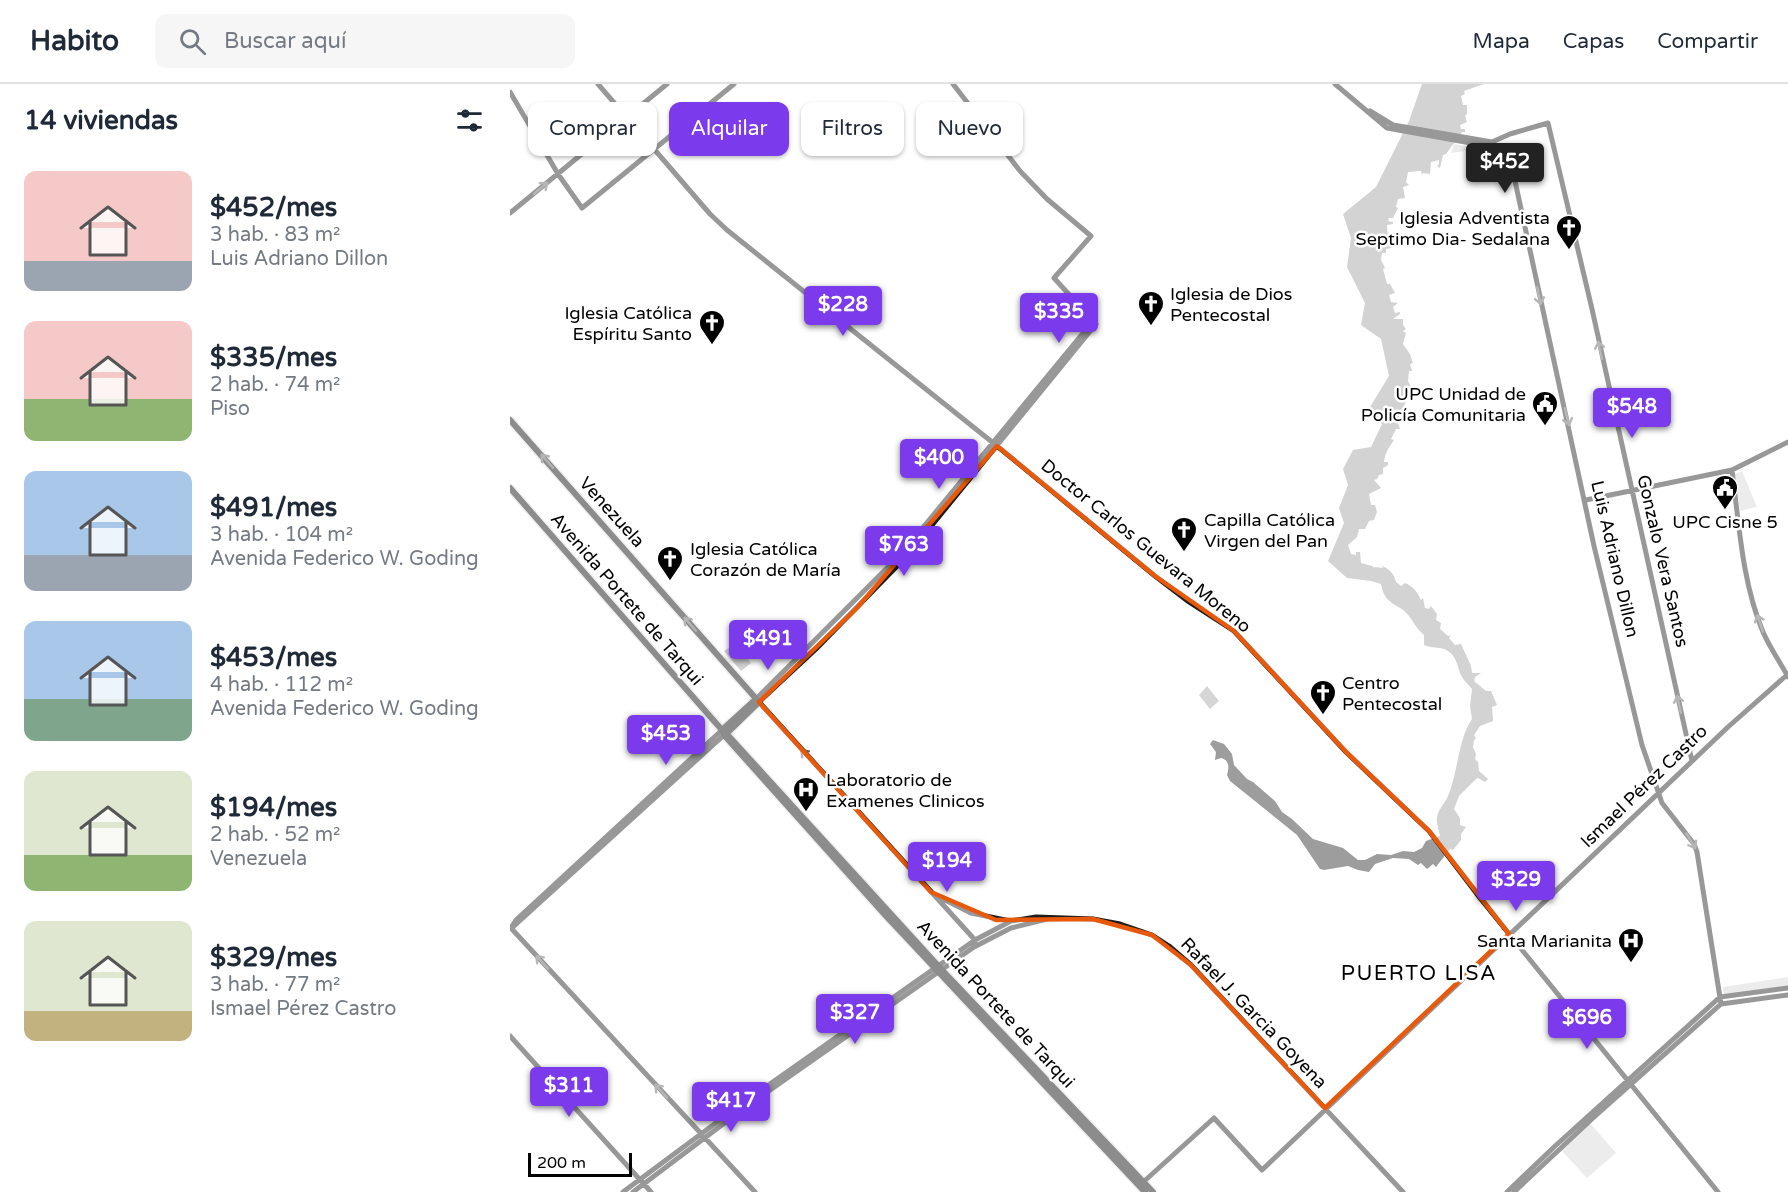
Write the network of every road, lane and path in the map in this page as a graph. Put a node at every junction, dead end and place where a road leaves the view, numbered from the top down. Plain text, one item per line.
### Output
1 (598, 84) edge
2 (667, 84) edge
3 (734, 84) edge
4 (953, 84) edge
5 (1335, 84) edge
6 (510, 92) edge
7 (614, 102) edge
8 (645, 102) edge
9 (1466, 139) junction
10 (657, 147) edge
11 (657, 152) edge
12 (580, 156) edge
13 (645, 156) edge
14 (558, 174) junction
15 (510, 213) edge
16 (510, 420) edge
17 (1788, 441) edge
18 (995, 444) junction
19 (1732, 470) junction
20 (510, 488) edge
21 (1631, 491) junction
22 (1586, 500) junction
23 (1788, 675) edge
24 (757, 701) junction
25 (724, 733) junction
26 (1692, 761) junction
27 (1658, 793) junction
28 (931, 892) junction
29 (1048, 918) junction
30 (1011, 921) junction
31 (510, 928) edge
32 (1509, 934) junction
33 (974, 944) junction
34 (938, 969) junction
35 (1788, 988) edge
36 (1788, 995) edge
37 (1721, 1001) junction
38 (510, 1036) edge
39 (1629, 1082) junction
40 (1325, 1108) junction
41 (703, 1136) junction
42 (642, 1182) junction
43 (1141, 1184) junction
44 (623, 1192) edge
45 (633, 1192) edge
46 (651, 1192) edge
47 (755, 1192) edge
48 (1145, 1192) edge
49 (1153, 1192) edge
50 (1404, 1192) edge
51 (1507, 1192) edge
52 (1514, 1192) edge
53 (1718, 1192) edge

1 - 7 street
2 - 8 street
3 - 10 street
4 - 18 street
5 - 9 street
6 - 14 street
21 -> 9 street, Gonzalo Vera Santos
9 -> 22 street, Luis Adriano Dillon
11 - 18 street, Doctor Carlos Guevara Moreno
12 - 14 street
13 - 14 street
15 -> 14 street
24 -> 16 main road, Venezuela
17 - 19 street
18 - 24 street
18 - 24 street
18 - 32 street, Doctor Carlos Guevara Moreno
19 - 21 street
23 -> 19 street
20 - 25 main road, Avenida Portete de Tarqui
21 - 22 street
26 -> 21 street, Gonzalo Vera Santos
22 - 27 street, Luis Adriano Dillon
23 - 26 street, Ismael Pérez Castro
24 - 25 main road
28 -> 24 street, Venezuela
25 - 31 street
25 - 34 main road, Avenida Portete de Tarqui
26 - 27 street, Ismael Pérez Castro
27 - 32 street, Ismael Pérez Castro
27 -> 37 street, Luis Adriano Dillon
28 - 30 street
28 - 33 street, Venezuela
29 - 30 street, Rafael J. Garcia Goyena
29 - 33 street, Rafael J. Garcia Goyena
29 - 40 street, Rafael J. Garcia Goyena
30 - 33 street, Rafael J. Garcia Goyena
41 -> 31 street
32 - 39 street, Doctor Carlos Guevara Moreno
32 - 40 street, Ismael Pérez Castro
33 - 34 street, Rafael J. Garcia Goyena
34 - 41 street
34 - 41 street
34 - 43 main road, Avenida Portete de Tarqui
35 - 37 street
36 - 37 street
37 - 39 street
38 - 42 street
39 - 51 street
39 - 52 street
39 - 53 street, Doctor Carlos Guevara Moreno
40 - 43 street, Ismael Pérez Castro
40 - 50 street, Rafael J. Garcia Goyena
41 - 42 street
41 - 47 street
42 - 44 street
42 - 45 street
42 - 46 street
43 - 48 main road, Avenida Portete de Tarqui
43 - 49 main road, Avenida Portete de Tarqui

